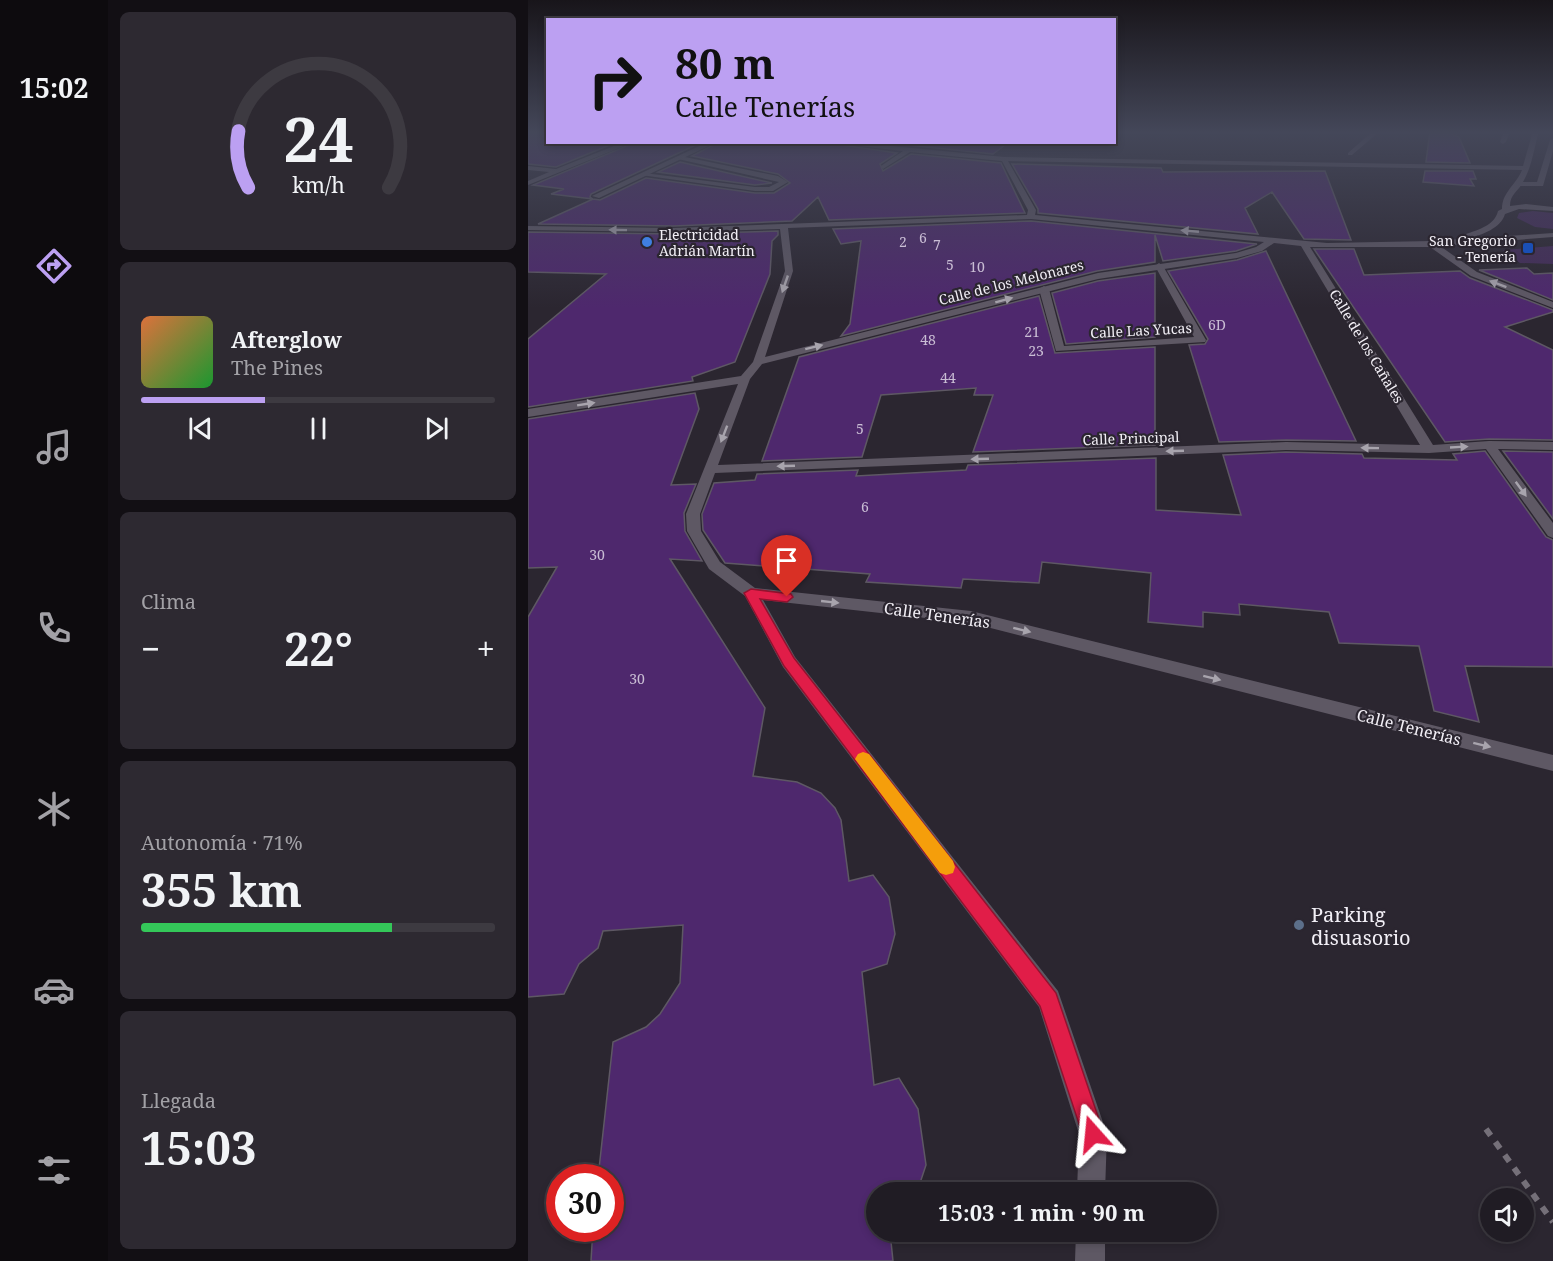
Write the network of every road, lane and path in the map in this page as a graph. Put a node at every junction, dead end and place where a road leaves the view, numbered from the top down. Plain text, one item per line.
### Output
1 (611, 190) edge
2 (1021, 190) edge
3 (1509, 190) edge
4 (1522, 190) edge
5 (597, 196) dead end
6 (1553, 208) edge
7 (1504, 216) junction
8 (1031, 217) junction
9 (784, 226) junction
10 (528, 228) edge
11 (1522, 228) dead end
12 (1553, 235) edge
13 (1272, 241) junction
14 (1432, 244) junction
15 (1305, 245) junction
16 (1159, 267) junction
17 (1044, 289) junction
18 (1553, 305) edge
19 (758, 362) junction
20 (745, 379) junction
21 (528, 413) edge
22 (1489, 445) junction
23 (1553, 446) edge
24 (1429, 448) junction
25 (710, 469) junction
26 (1553, 533) edge
27 (751, 593) junction
28 (1553, 763) edge
29 (1486, 1129) dead end
30 (1091, 1182) edge
31 (1553, 1222) edge
32 (1091, 1242) edge
33 (1090, 1261) edge

1 - 5 street
2 - 8 street
3 - 7 street
4 - 6 street
6 - 7 street
7 - 14 street
8 - 9 street
13 -> 8 street
9 -> 10 street
9 -> 19 street
11 - 12 street
12 - 14 street
13 - 15 street
13 - 16 street, Calle de los Melonares
14 - 15 street
18 -> 14 street
15 - 24 street, Calle de los Cañales
16 - 17 street, Calle de los Melonares
16 - 17 street, Calle Las Yucas
19 -> 17 street, Calle de los Melonares
19 - 20 street
21 -> 20 street
20 -> 25 street
22 - 23 street, Calle Principal
24 -> 22 street, Calle Principal
22 -> 26 street
24 -> 25 street, Calle Principal
25 - 27 street
27 -> 28 street, Calle Tenerías
27 - 30 street
29 - 31 path
32 - 33 street

